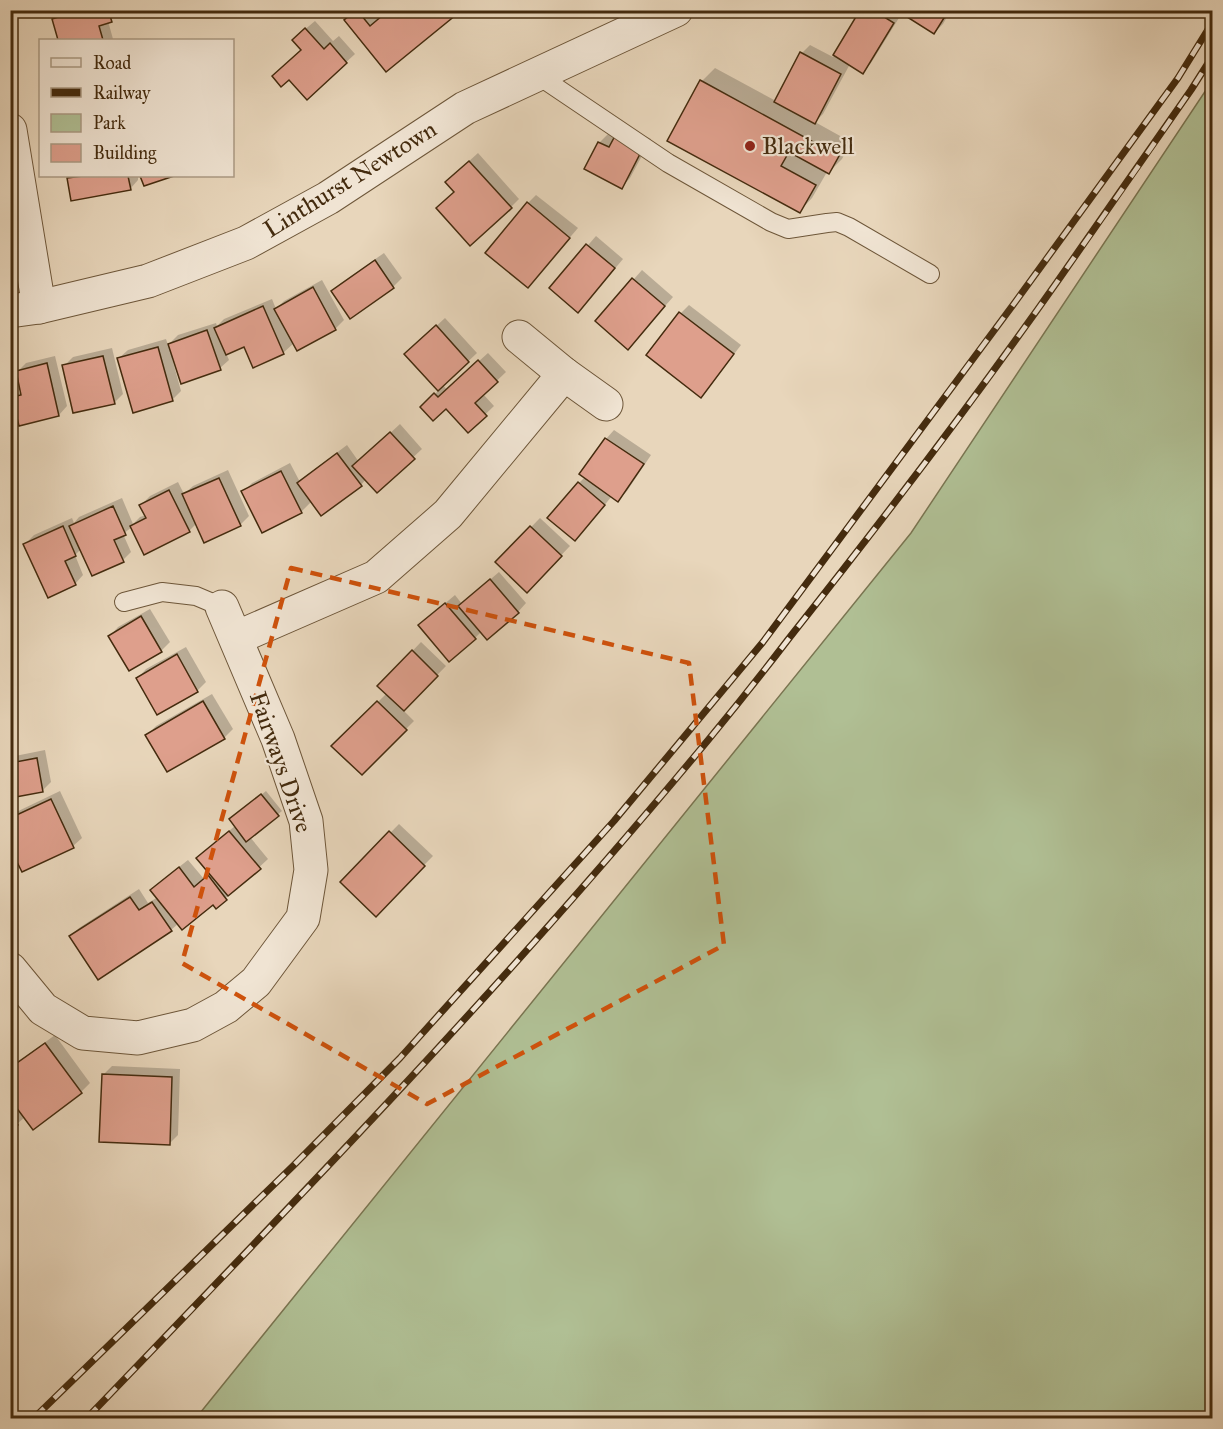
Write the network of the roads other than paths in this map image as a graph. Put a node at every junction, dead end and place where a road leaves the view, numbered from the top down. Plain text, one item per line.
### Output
1 (676, 10) edge
2 (536, 74) junction
3 (10, 130) edge
4 (930, 274) dead end
5 (25, 309) edge
6 (519, 337) dead end
7 (564, 374) junction
8 (606, 404) dead end
9 (124, 602) dead end
10 (222, 607) joint
11 (236, 638) junction
12 (10, 969) edge

1 - 2 street, Linthurst Newtown
2 - 4 lane
2 - 5 street, Linthurst Newtown
3 - 5 street
6 - 7 street
7 - 8 street
7 - 11 street
9 - 10 lane
10 - 11 street, Fairways Drive
11 - 12 street, Fairways Drive

